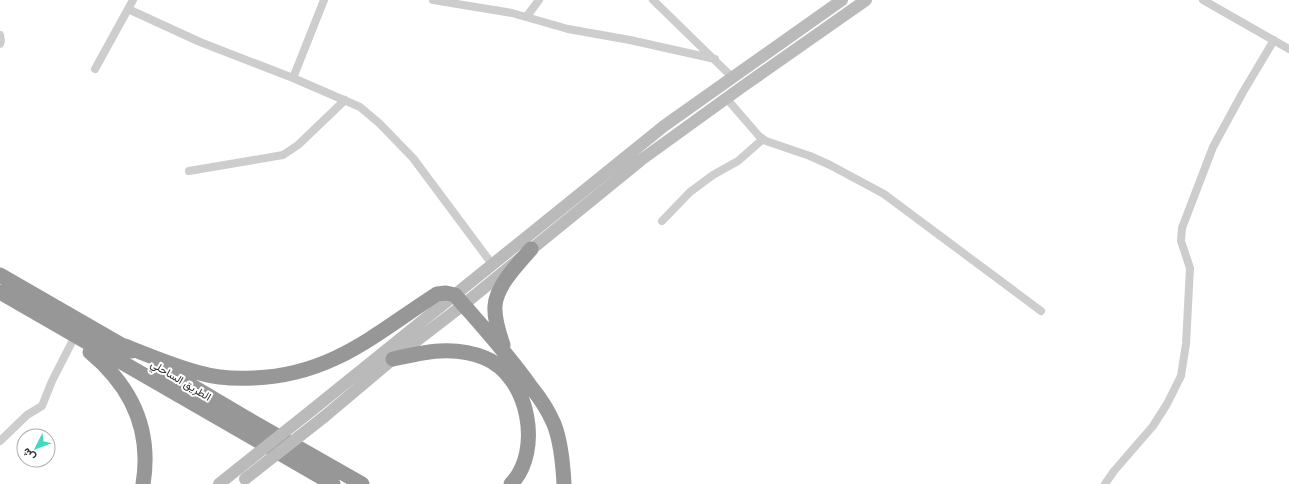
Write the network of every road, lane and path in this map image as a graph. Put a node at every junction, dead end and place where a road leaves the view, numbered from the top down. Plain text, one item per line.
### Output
1 (133, 0) edge
2 (324, 0) edge
3 (433, 0) edge
4 (539, 0) edge
5 (653, 0) edge
6 (842, 0) edge
7 (866, 0) edge
8 (1203, 0) edge
9 (128, 9) junction
10 (527, 16) junction
11 (0, 34) edge
12 (1274, 40) junction
13 (0, 44) edge
14 (1289, 49) edge
15 (715, 59) junction
16 (95, 69) dead end
17 (293, 78) junction
18 (733, 78) junction
19 (726, 98) junction
20 (345, 100) junction
21 (763, 139) junction
22 (189, 171) dead end
23 (662, 221) dead end
24 (531, 249) junction
25 (492, 264) junction
26 (0, 275) edge
27 (0, 292) edge
28 (459, 300) junction
29 (1041, 311) dead end
30 (70, 335) junction
31 (125, 346) junction
32 (505, 352) junction
33 (392, 360) junction
34 (0, 441) edge
35 (300, 465) junction
36 (243, 482) edge
37 (143, 484) edge
38 (219, 484) edge
39 (323, 484) edge
40 (333, 484) edge
41 (362, 484) edge
42 (511, 484) edge
43 (564, 484) edge
44 (1105, 484) edge

1 - 9 street
2 - 17 street
3 - 10 street
4 - 10 street
5 - 15 street
6 - 18 main road
7 - 19 main road
8 - 12 street
9 - 16 street
9 - 17 street
10 - 15 street
11 - 13 street
12 - 14 street
12 - 44 street
15 - 18 street
17 - 20 street
18 - 25 main road
19 - 21 street
19 - 24 main road
20 - 22 street
20 - 25 street
21 - 23 street
21 - 29 street
24 - 28 main road
24 - 32 highway
25 - 28 main road
26 - 31 highway, الطريق الساحلي
27 - 30 highway, الطريق الساحلي
28 - 31 highway
28 - 32 highway
28 - 33 main road
28 - 38 main road, bridge
30 - 34 street
30 - 35 highway, الطريق الساحلي
30 - 37 highway
31 - 41 highway, الطريق الساحلي
32 - 43 highway
33 - 36 main road, bridge
33 - 42 highway
35 - 39 highway
35 - 40 highway, الطريق الساحلي

